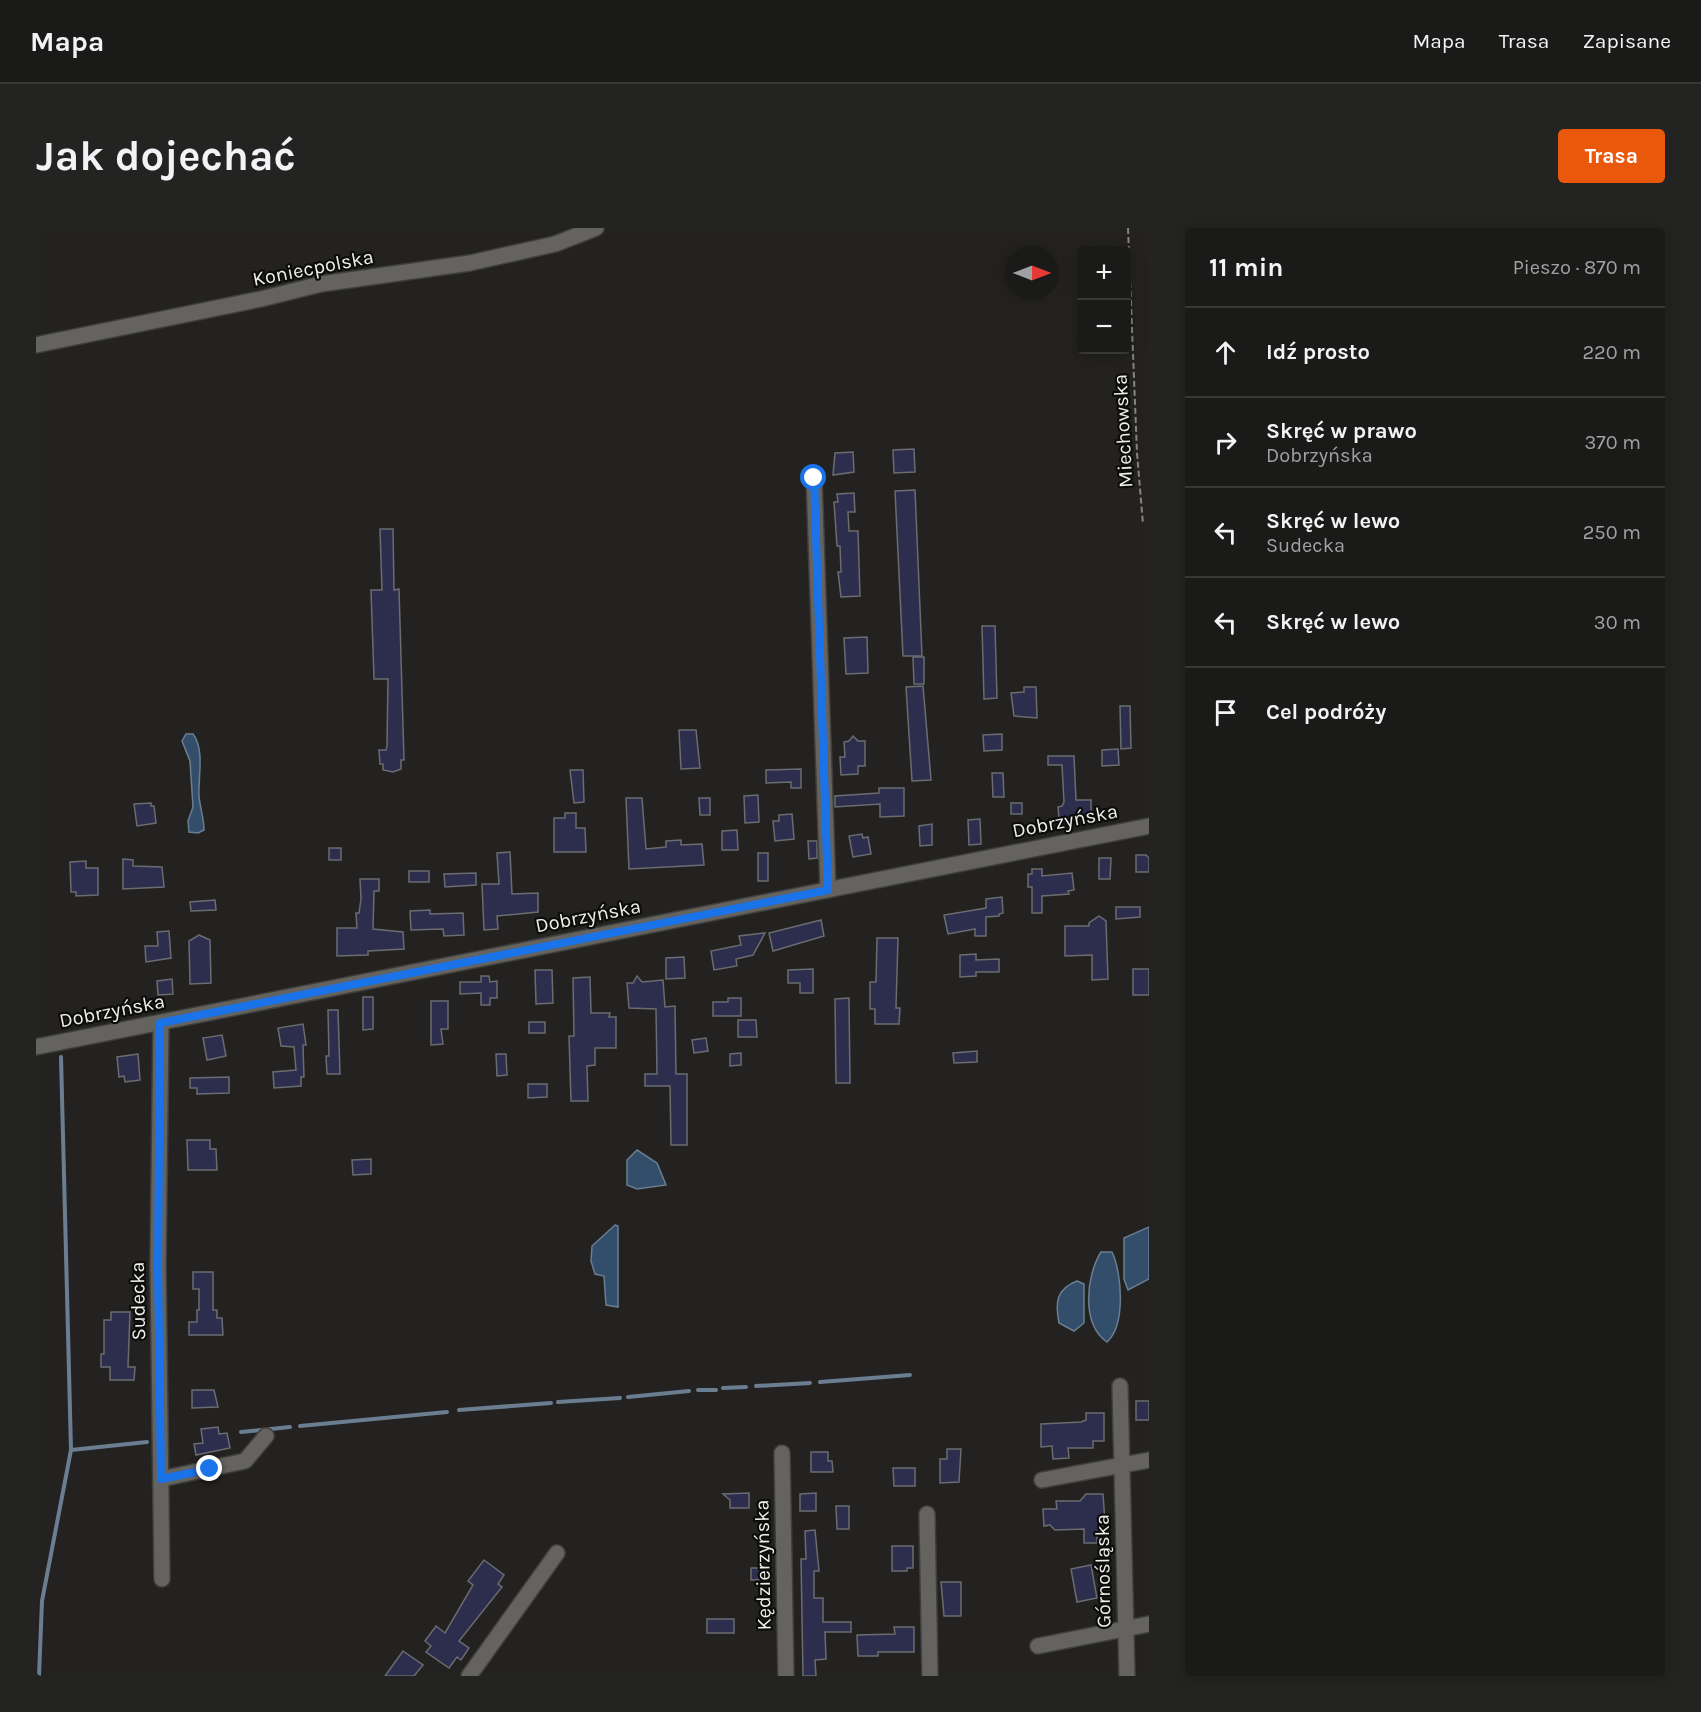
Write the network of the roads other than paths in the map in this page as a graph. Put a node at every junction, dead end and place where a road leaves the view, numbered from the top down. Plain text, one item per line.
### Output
1 (596, 228) edge
2 (36, 345) edge
3 (814, 478) dead end
4 (1149, 826) edge
5 (828, 890) junction
6 (160, 1023) junction
7 (36, 1047) edge
8 (1120, 1386) dead end
9 (266, 1436) dead end
10 (782, 1453) dead end
11 (1149, 1460) edge
12 (1122, 1466) junction
13 (161, 1479) junction
14 (1042, 1480) dead end
15 (927, 1514) dead end
16 (557, 1553) dead end
17 (162, 1579) dead end
18 (1149, 1624) edge
19 (1125, 1629) junction
20 (1038, 1646) dead end
21 (469, 1676) edge
22 (786, 1676) edge
23 (930, 1676) edge
24 (1127, 1676) edge

1 - 2 street, Koniecpolska
3 - 5 street
4 - 5 street, Dobrzyńska
5 - 6 street, Dobrzyńska
6 - 7 street, Dobrzyńska
6 - 13 street, Sudecka
8 - 12 street, Górnośląska
9 - 13 street
10 - 22 street, Kędzierzyńska
11 - 12 street
12 - 14 street
12 - 19 street, Górnośląska
13 - 17 street, Sudecka
15 - 23 street
16 - 21 street
18 - 19 street
19 - 20 street
19 - 24 street, Górnośląska

